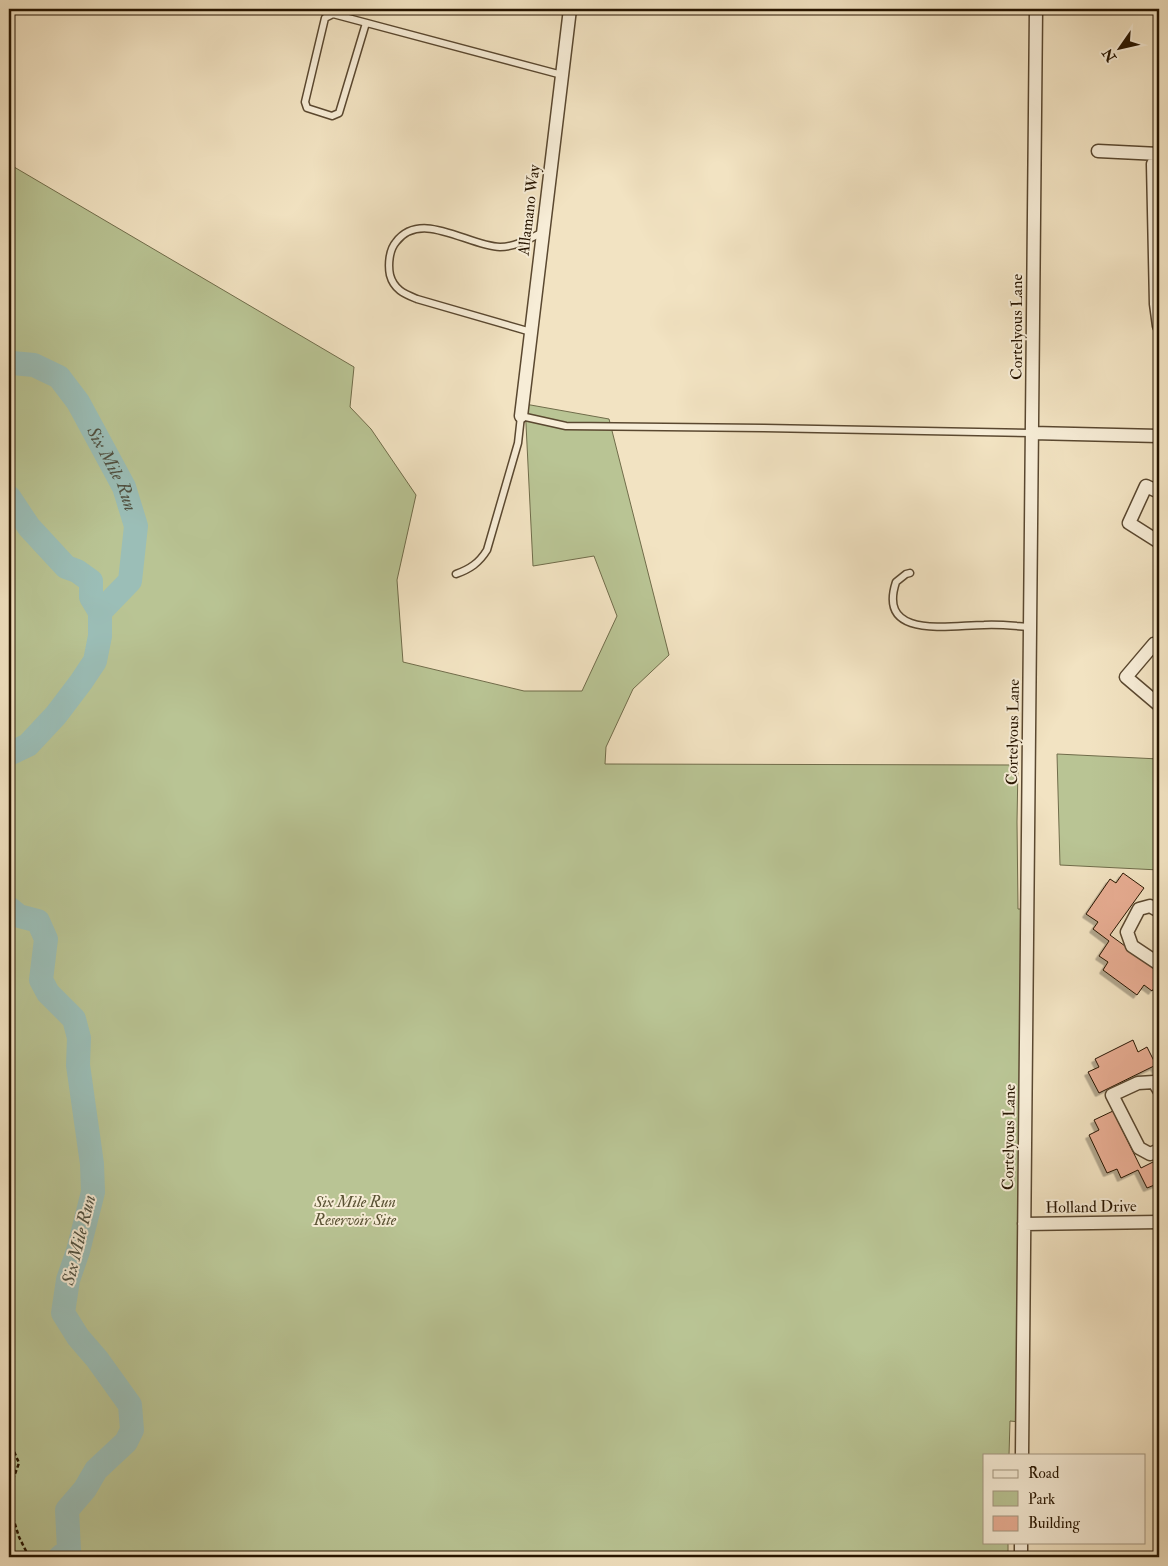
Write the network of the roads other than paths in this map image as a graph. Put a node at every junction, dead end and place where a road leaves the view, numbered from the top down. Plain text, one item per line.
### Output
1 (570, 9) edge
2 (1036, 9) edge
3 (366, 23) junction
4 (562, 75) junction
5 (1098, 151) dead end
6 (1159, 154) edge
7 (543, 232) junction
8 (1159, 326) edge
9 (531, 332) junction
10 (521, 416) junction
11 (1032, 433) junction
12 (1159, 436) edge
13 (1159, 492) edge
14 (1159, 542) edge
15 (456, 574) dead end
16 (910, 574) dead end
17 (1030, 627) junction
18 (1159, 647) edge
19 (1159, 704) edge
20 (1159, 911) edge
21 (1159, 964) edge
22 (1159, 1090) edge
23 (1159, 1150) edge
24 (1159, 1222) edge
25 (1024, 1224) junction
26 (1022, 1454) edge
27 (1021, 1544) edge
28 (1021, 1557) edge

1 - 4 street, Allamano Way
2 - 11 street, Cortelyous Lane
3 - 3 lane
3 - 4 lane
4 - 7 street, Allamano Way
5 - 6 street
6 - 8 street
7 - 9 street, Allamano Way
7 - 9 lane
9 - 10 street, Allamano Way
10 - 11 lane
10 - 15 lane
11 - 12 street
11 - 17 street, Cortelyous Lane
13 - 14 street
16 - 17 lane
17 - 25 street, Cortelyous Lane
18 - 19 street
20 - 21 street
22 - 23 street
24 - 25 street, Holland Drive
25 - 26 street, Cortelyous Lane
27 - 28 street

